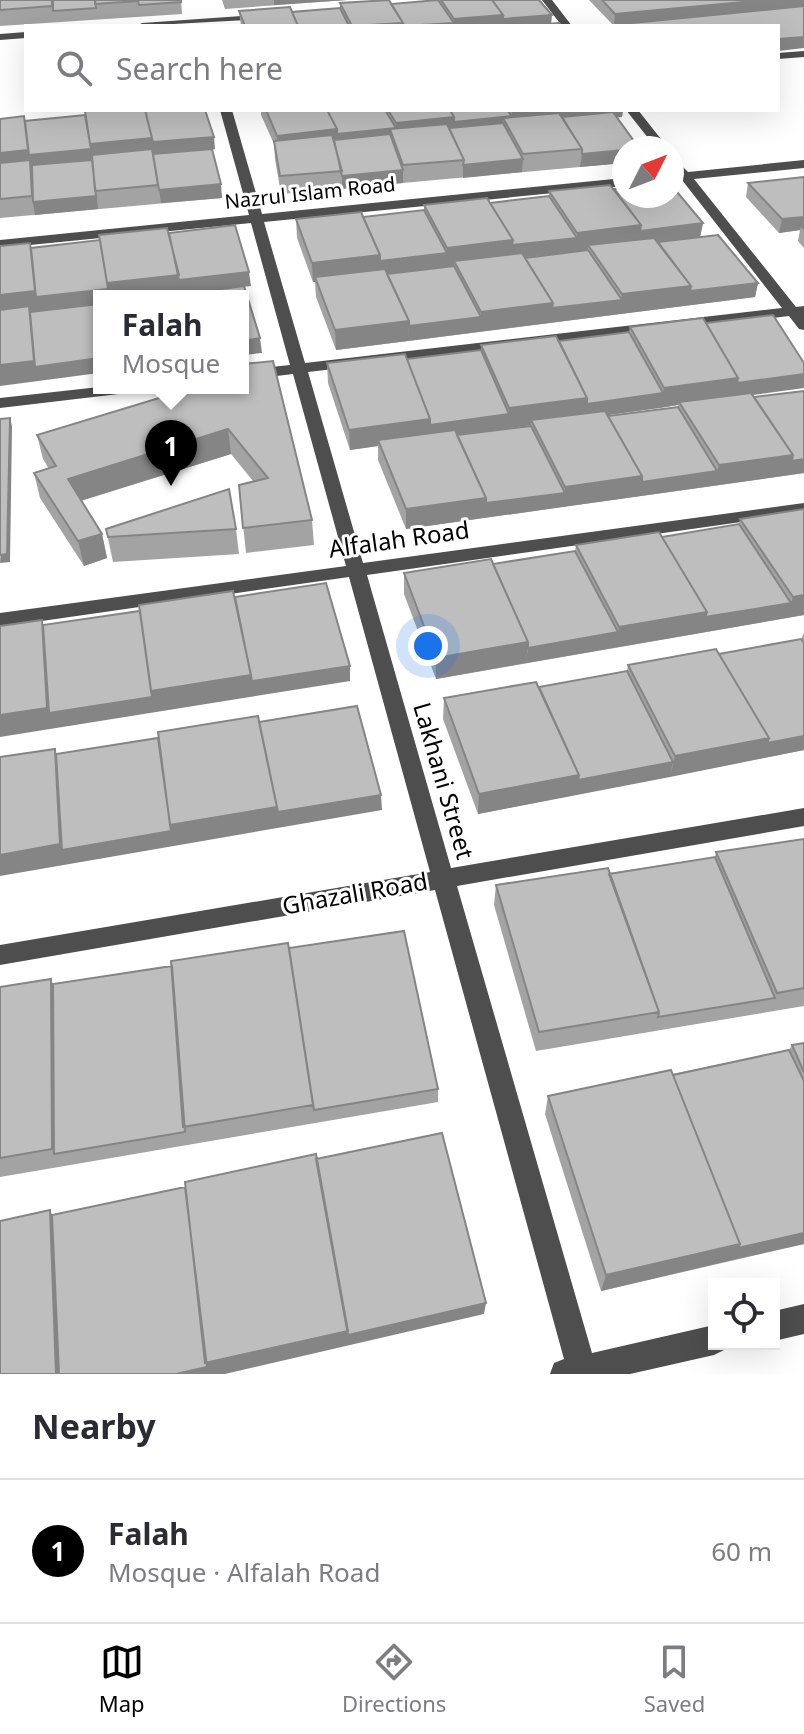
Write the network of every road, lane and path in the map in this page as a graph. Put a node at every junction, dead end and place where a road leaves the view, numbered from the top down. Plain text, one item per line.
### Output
1 (547, 0) edge
2 (276, 15) edge
3 (200, 19) edge
4 (159, 24) edge
5 (565, 24) edge
6 (24, 35) edge
7 (0, 37) edge
8 (804, 54) edge
9 (780, 56) edge
10 (227, 112) edge
11 (634, 112) edge
12 (653, 136) edge
13 (804, 164) edge
14 (684, 176) edge
15 (612, 183) edge
16 (684, 184) edge
17 (256, 218) junction
18 (0, 244) edge
19 (798, 311) edge
20 (804, 326) edge
21 (299, 368) junction
22 (249, 374) edge
23 (93, 392) edge
24 (0, 403) edge
25 (804, 508) edge
26 (356, 570) junction
27 (0, 620) edge
28 (804, 817) edge
29 (443, 879) junction
30 (0, 955) edge
31 (804, 1319) edge
32 (780, 1325) edge
33 (708, 1341) edge
34 (577, 1373) edge

1 - 5 street
2 - 3 street
3 - 4 street
6 - 7 street
8 - 9 street
10 - 17 street, Lakhani Street
11 - 12 street
13 - 14 street
15 - 17 street, Nazrul Islam Road
16 - 19 street
17 - 18 street, Nazrul Islam Road
17 - 21 street, Lakhani Street
19 - 20 street
19 - 21 street
21 - 22 street
21 - 26 street, Lakhani Street
23 - 24 street
25 - 26 street, Alfalah Road
26 - 27 street, Alfalah Road
26 - 29 street, Lakhani Street
28 - 29 street, Ghazali Road
29 - 30 street, Ghazali Road
29 - 34 street, Lakhani Street
31 - 32 street
33 - 34 street

